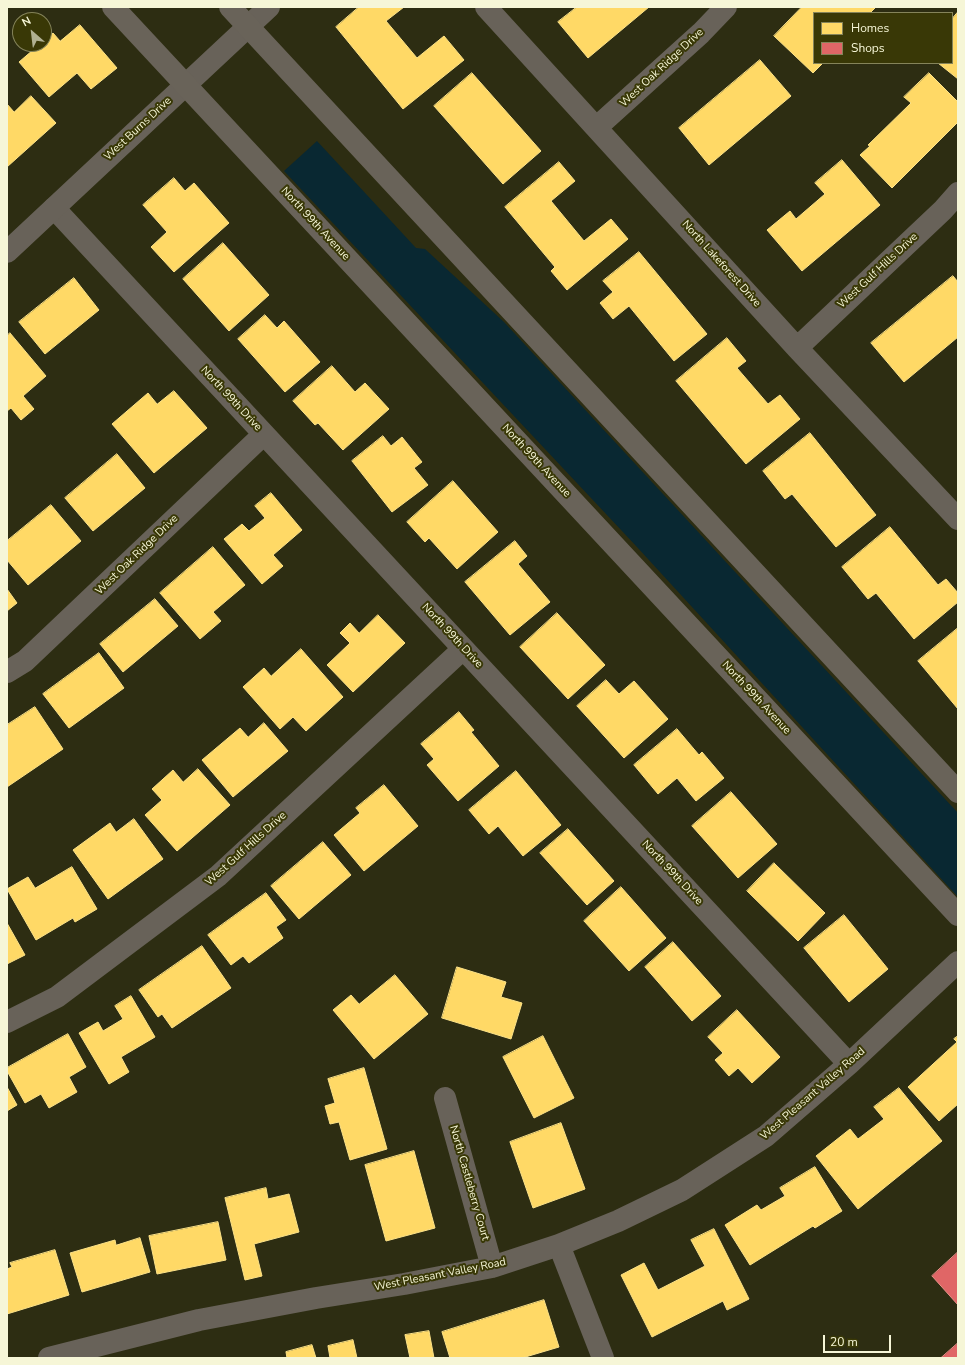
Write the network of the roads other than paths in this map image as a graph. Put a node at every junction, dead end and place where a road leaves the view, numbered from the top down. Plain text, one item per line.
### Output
1 (114, 7) edge
2 (230, 7) edge
3 (269, 7) edge
4 (486, 7) edge
5 (726, 7) edge
6 (248, 26) junction
7 (185, 84) junction
8 (597, 128) junction
9 (958, 193) edge
10 (54, 208) junction
11 (7, 252) edge
12 (797, 348) junction
13 (264, 434) junction
14 (958, 519) edge
15 (463, 649) junction
16 (7, 672) edge
17 (958, 792) edge
18 (958, 915) edge
19 (958, 962) edge
20 (7, 1022) edge
21 (849, 1064) junction
22 (445, 1098) dead end
23 (559, 1245) junction
24 (492, 1267) junction
25 (49, 1358) edge
26 (603, 1358) edge

1 - 7 main road, North 99th Avenue
2 - 6 main road
3 - 6 street, West Burns Drive
4 - 8 street, North Lakeforest Drive
5 - 8 street, West Oak Ridge Drive
6 - 7 street, West Burns Drive
6 - 17 main road
7 - 10 street, West Burns Drive
7 - 18 main road, North 99th Avenue
8 - 12 street, North Lakeforest Drive
9 - 12 street, West Gulf Hills Drive
10 - 11 street, West Burns Drive
10 - 13 street, North 99th Drive
12 - 14 street, North Lakeforest Drive
13 - 15 street, North 99th Drive
13 - 16 street, West Oak Ridge Drive
15 - 20 street, West Gulf Hills Drive
15 - 21 street, North 99th Drive
19 - 21 street, West Pleasant Valley Road
21 - 23 street, West Pleasant Valley Road
22 - 24 street, North Castleberry Court
23 - 24 street, West Pleasant Valley Road
23 - 26 street
24 - 25 street, West Pleasant Valley Road

